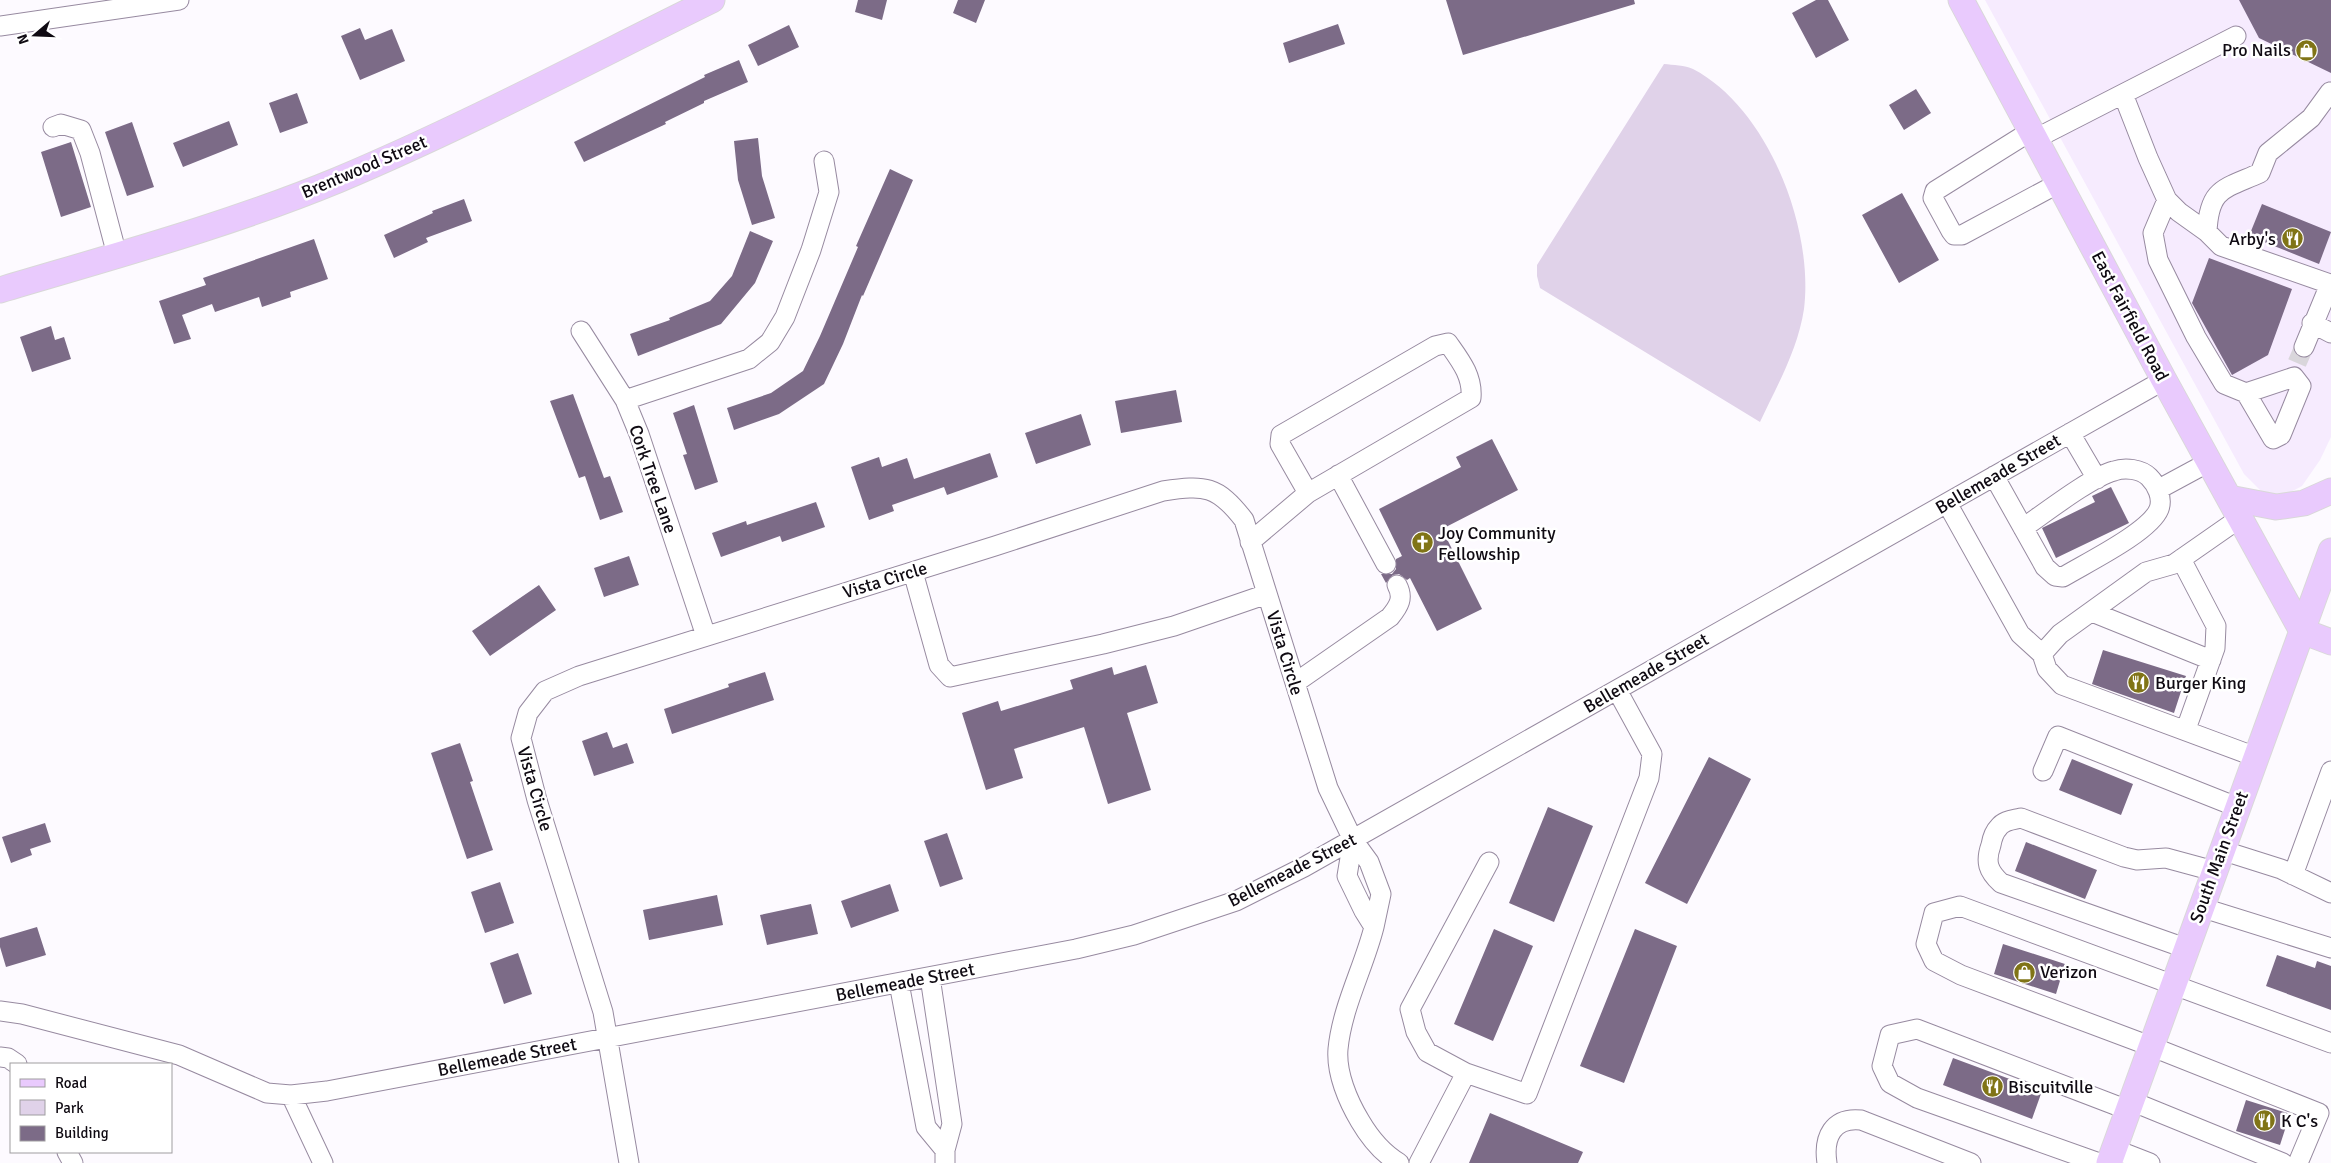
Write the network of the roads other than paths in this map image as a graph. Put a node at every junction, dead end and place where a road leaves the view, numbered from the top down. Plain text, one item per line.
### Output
1 (179, 0) edge
2 (712, 0) edge
3 (1961, 0) edge
4 (0, 26) edge
5 (2236, 36) dead end
6 (2330, 92) edge
7 (2123, 94) junction
8 (53, 127) dead end
9 (2033, 135) junction
10 (824, 161) dead end
11 (2059, 183) junction
12 (2167, 200) junction
13 (2208, 232) junction
14 (117, 255) junction
15 (2330, 284) edge
16 (0, 290) edge
17 (2312, 323) junction
18 (581, 331) dead end
19 (2331, 333) edge
20 (2298, 362) junction
21 (2164, 380) junction
22 (2246, 394) junction
23 (625, 400) junction
24 (2070, 433) junction
25 (2209, 462) junction
26 (1338, 475) junction
27 (1994, 476) junction
28 (2097, 479) junction
29 (2159, 489) junction
30 (2331, 491) edge
31 (1308, 493) junction
32 (1947, 503) junction
33 (2234, 508) junction
34 (2024, 528) junction
35 (1250, 542) junction
36 (2331, 551) edge
37 (2181, 559) junction
38 (1386, 564) dead end
39 (913, 572) junction
40 (1397, 585) dead end
41 (1267, 594) junction
42 (2092, 612) junction
43 (2302, 631) junction
44 (706, 636) junction
45 (2331, 642) edge
46 (2042, 654) junction
47 (2211, 660) junction
48 (1295, 683) junction
49 (1617, 690) junction
50 (2186, 730) junction
51 (2256, 757) junction
52 (2043, 771) dead end
53 (2331, 771) edge
54 (2237, 806) junction
55 (1352, 840) junction
56 (2217, 861) junction
57 (1489, 862) dead end
58 (2293, 875) junction
59 (2331, 893) edge
60 (2200, 907) junction
61 (1374, 927) junction
62 (2185, 948) junction
63 (2331, 948) edge
64 (930, 977) junction
65 (899, 983) junction
66 (2172, 983) junction
67 (0, 1011) edge
68 (606, 1038) junction
69 (2331, 1043) edge
70 (2150, 1046) junction
71 (0, 1057) edge
72 (16, 1063) edge
73 (1466, 1073) junction
74 (946, 1082) junction
75 (919, 1087) junction
76 (291, 1095) junction
77 (2129, 1106) junction
78 (945, 1157) edge
79 (2107, 1158) edge
80 (323, 1163) edge
81 (628, 1163) edge
82 (1399, 1163) edge
83 (1419, 1163) edge
84 (1827, 1163) edge
85 (1971, 1163) edge
86 (2150, 1163) edge
87 (2283, 1163) edge
88 (2298, 1163) edge

1 - 4 street
2 - 14 main road, Brentwood Street
3 - 9 main road, East Fairfield Road
5 - 7 street
6 - 13 street
7 - 9 street
7 - 12 street
8 - 14 street
9 - 11 main road, East Fairfield Road
9 - 11 street
10 - 23 street
11 - 21 main road, East Fairfield Road
12 - 13 street
12 - 22 street
13 - 15 street
14 - 16 main road, Brentwood Street
15 - 17 street
17 - 19 street
17 - 20 street
18 - 23 street, Cork Tree Lane
20 - 22 street
20 - 22 street
21 - 24 street, Bellemeade Street
21 - 25 main road, East Fairfield Road
23 - 44 street, Cork Tree Lane
24 - 27 street, Bellemeade Street
24 - 28 street
25 - 29 street
25 - 33 main road, East Fairfield Road
26 - 31 street
26 - 31 street
26 - 38 street
27 - 32 street, Bellemeade Street
27 - 34 street
28 - 29 street
28 - 34 street
29 - 34 street
30 - 33 main road
31 - 35 street
32 - 46 street
32 - 49 street, Bellemeade Street
33 - 37 street
33 - 43 main road, East Fairfield Road
35 - 39 street, Vista Circle
35 - 41 street, Vista Circle
36 - 43 main road, South Main Street
37 - 42 street
37 - 47 street
39 - 41 street
39 - 44 street, Vista Circle
40 - 48 street
41 - 48 street, Vista Circle
42 - 46 street
42 - 47 street
43 - 45 main road
43 - 51 main road, South Main Street
44 - 68 street, Vista Circle
46 - 50 street
47 - 50 street
48 - 55 street, Vista Circle
49 - 55 street, Bellemeade Street
49 - 73 street
50 - 51 street
51 - 54 main road, South Main Street
52 - 54 street
53 - 58 street
54 - 56 main road, South Main Street
55 - 61 street
55 - 61 street, Vista Circle
55 - 64 street, Bellemeade Street
56 - 58 street
56 - 60 main road, South Main Street
56 - 62 street
57 - 73 street
58 - 59 street
60 - 62 main road, South Main Street
60 - 63 street
61 - 82 street, Vista Circle
62 - 66 main road, South Main Street
64 - 65 street, Bellemeade Street
64 - 74 street
65 - 68 street, Bellemeade Street
65 - 75 street
66 - 69 street
66 - 70 main road, South Main Street
66 - 70 street
67 - 76 street, Bellemeade Street
68 - 76 street, Bellemeade Street
68 - 81 street, Vista Circle
70 - 77 main road, South Main Street
70 - 88 street
71 - 72 street
73 - 83 street
74 - 75 street
74 - 78 street
75 - 78 street
76 - 80 street
77 - 79 main road, South Main Street
77 - 79 street
77 - 87 street
79 - 86 street
84 - 85 street

